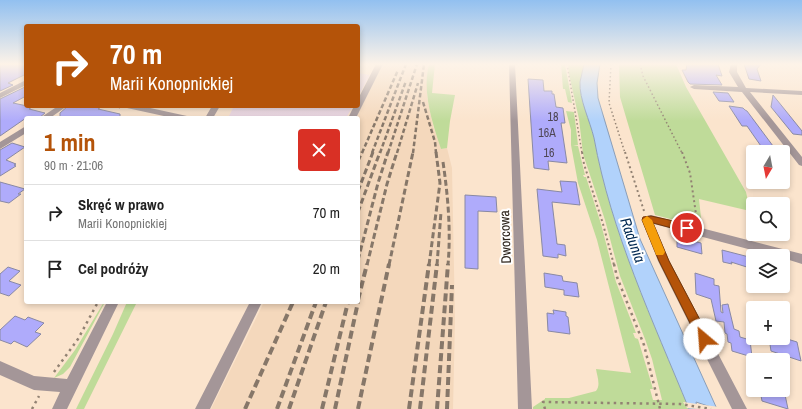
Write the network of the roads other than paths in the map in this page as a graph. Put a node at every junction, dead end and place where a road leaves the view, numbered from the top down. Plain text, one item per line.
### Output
1 (24, 83) edge
2 (370, 83) edge
3 (513, 83) edge
4 (739, 83) edge
5 (694, 87) dead end
6 (745, 90) junction
7 (802, 93) edge
8 (0, 96) edge
9 (360, 103) edge
10 (60, 108) edge
11 (148, 108) edge
12 (47, 116) edge
13 (174, 116) edge
14 (24, 131) edge
15 (0, 146) edge
16 (802, 163) edge
17 (802, 259) edge
18 (112, 304) edge
19 (255, 304) edge
20 (0, 368) edge
21 (71, 386) junction
22 (59, 409) edge
23 (202, 409) edge
24 (525, 409) edge
25 (740, 409) edge

1 - 8 street
2 - 9 street
3 - 24 street, Dworcowa
4 - 6 street
5 - 6 street
6 - 7 street
6 - 16 street
10 - 12 street
11 - 13 street
14 - 15 street
17 - 25 street
18 - 21 street
19 - 23 street
20 - 21 street
21 - 22 street

